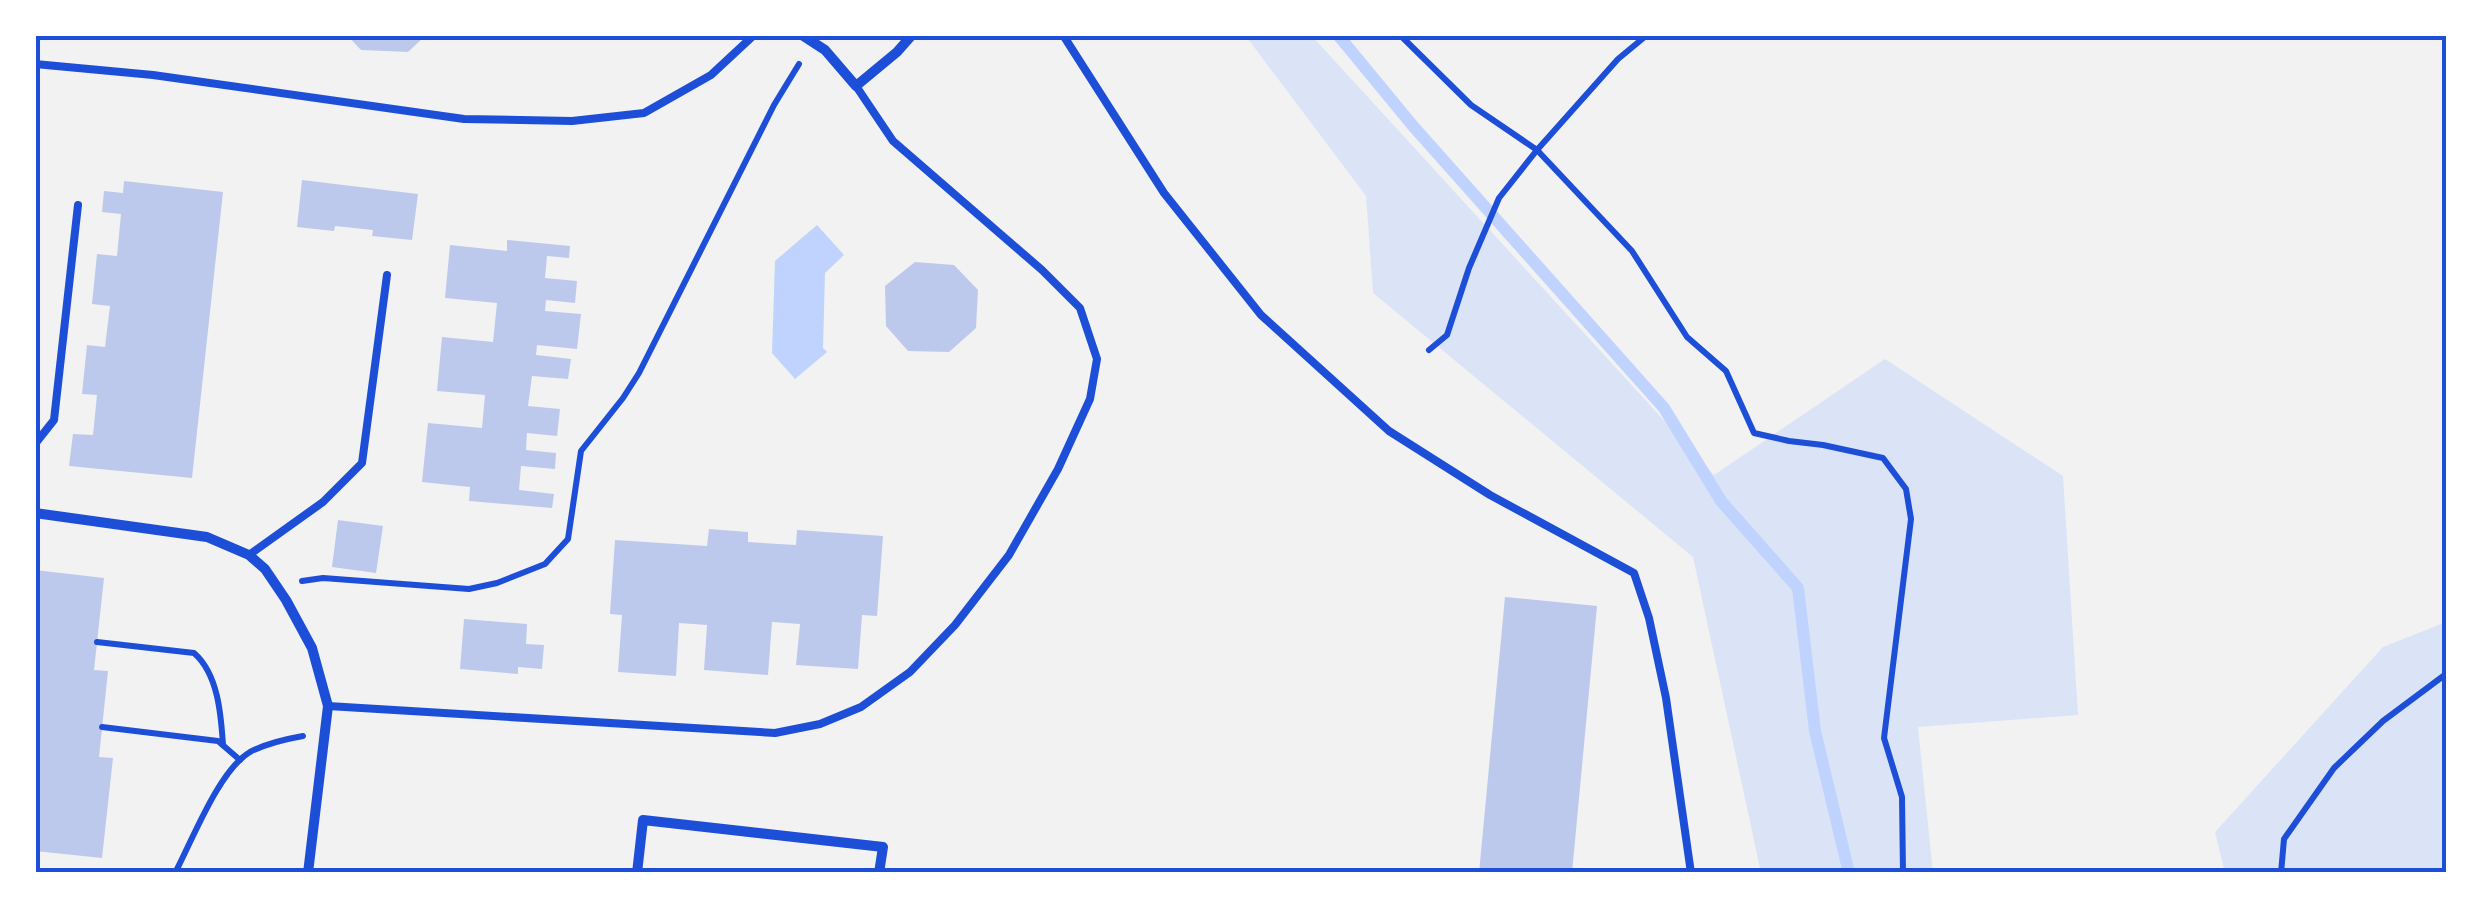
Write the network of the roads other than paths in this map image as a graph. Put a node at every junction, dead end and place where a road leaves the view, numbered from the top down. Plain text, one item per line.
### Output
1 (754, 35) edge
2 (802, 35) edge
3 (833, 35) edge
4 (912, 35) edge
5 (1063, 35) edge
6 (825, 50) junction
7 (35, 64) edge
8 (856, 86) junction
9 (78, 205) dead end
10 (387, 275) dead end
11 (35, 444) edge
12 (35, 512) edge
13 (249, 555) junction
14 (328, 706) junction
15 (308, 873) edge
16 (637, 873) edge
17 (879, 873) edge
18 (1691, 873) edge

1 - 7 lane
2 - 6 street
3 - 6 street
4 - 8 street
5 - 18 lane
6 - 8 street
8 - 14 lane
9 - 11 lane
10 - 13 lane
12 - 13 street
13 - 14 street
14 - 15 street
16 - 17 street

